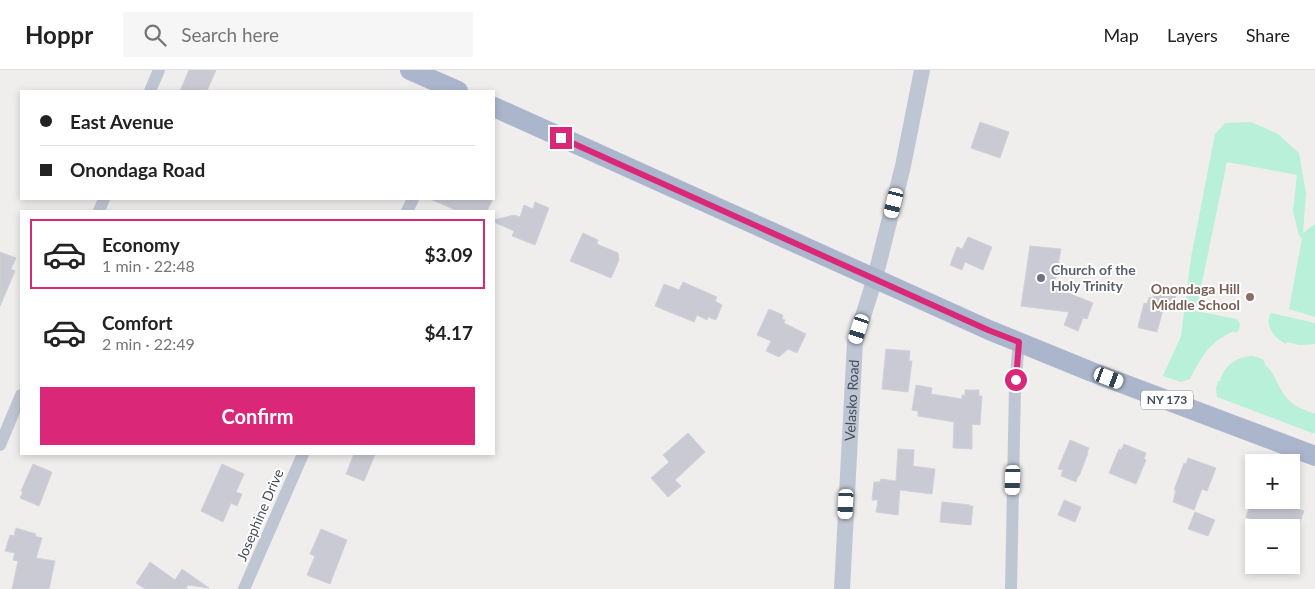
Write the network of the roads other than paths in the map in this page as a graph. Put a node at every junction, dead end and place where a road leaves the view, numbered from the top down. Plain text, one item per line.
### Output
1 (159, 70) edge
2 (410, 70) edge
3 (922, 70) edge
4 (150, 90) edge
5 (456, 90) edge
6 (495, 107) edge
7 (875, 278) junction
8 (1019, 342) junction
9 (20, 397) edge
10 (0, 445) edge
11 (303, 455) edge
12 (1315, 456) edge
13 (244, 589) edge
14 (842, 589) edge
15 (1011, 589) edge

1 - 4 street
2 - 5 main road
3 - 7 street, Velasko Road
6 - 7 main road, NY 173
7 - 8 main road, NY 173
7 - 14 street, Velasko Road
8 - 12 main road, NY 173
8 - 15 street
9 - 10 street
11 - 13 street, Josephine Drive

